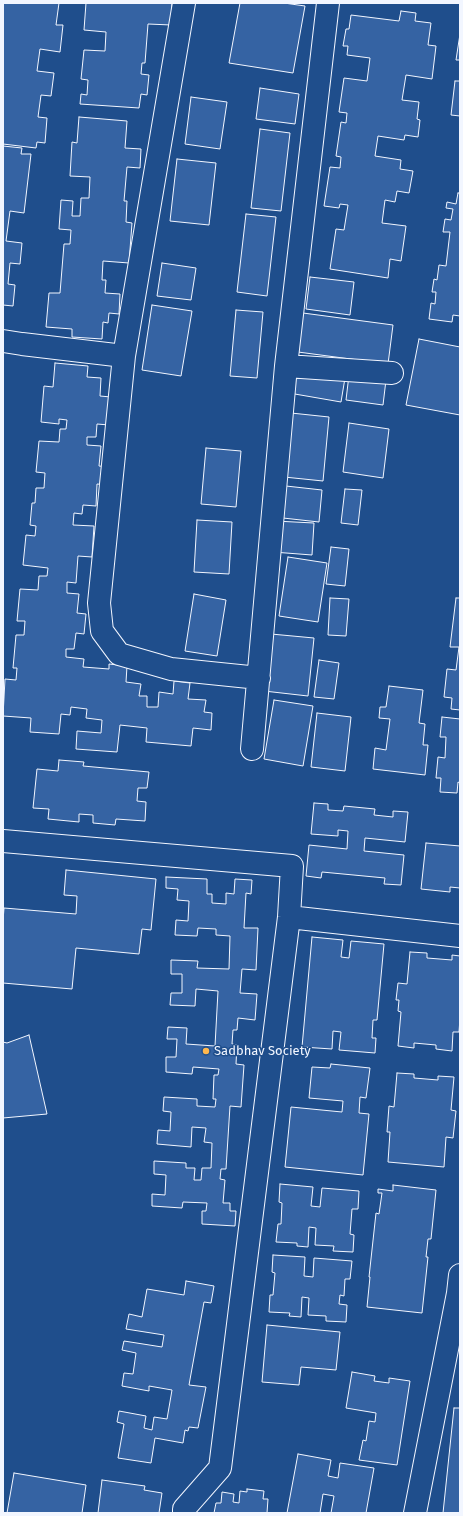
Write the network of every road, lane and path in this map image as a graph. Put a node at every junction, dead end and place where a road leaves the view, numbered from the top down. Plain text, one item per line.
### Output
1 (184, 3) edge
2 (328, 3) edge
3 (3, 340) edge
4 (124, 356) junction
5 (286, 366) junction
6 (392, 373) dead end
7 (259, 678) junction
8 (252, 749) dead end
9 (3, 841) edge
10 (289, 917) junction
11 (460, 936) edge
12 (460, 1275) edge
13 (184, 1513) edge
14 (415, 1513) edge

1 - 4 street
2 - 5 street
3 - 4 street
4 - 7 street
5 - 6 street
5 - 7 street
7 - 8 street
9 - 10 street
10 - 11 street
10 - 13 street
12 - 14 street

